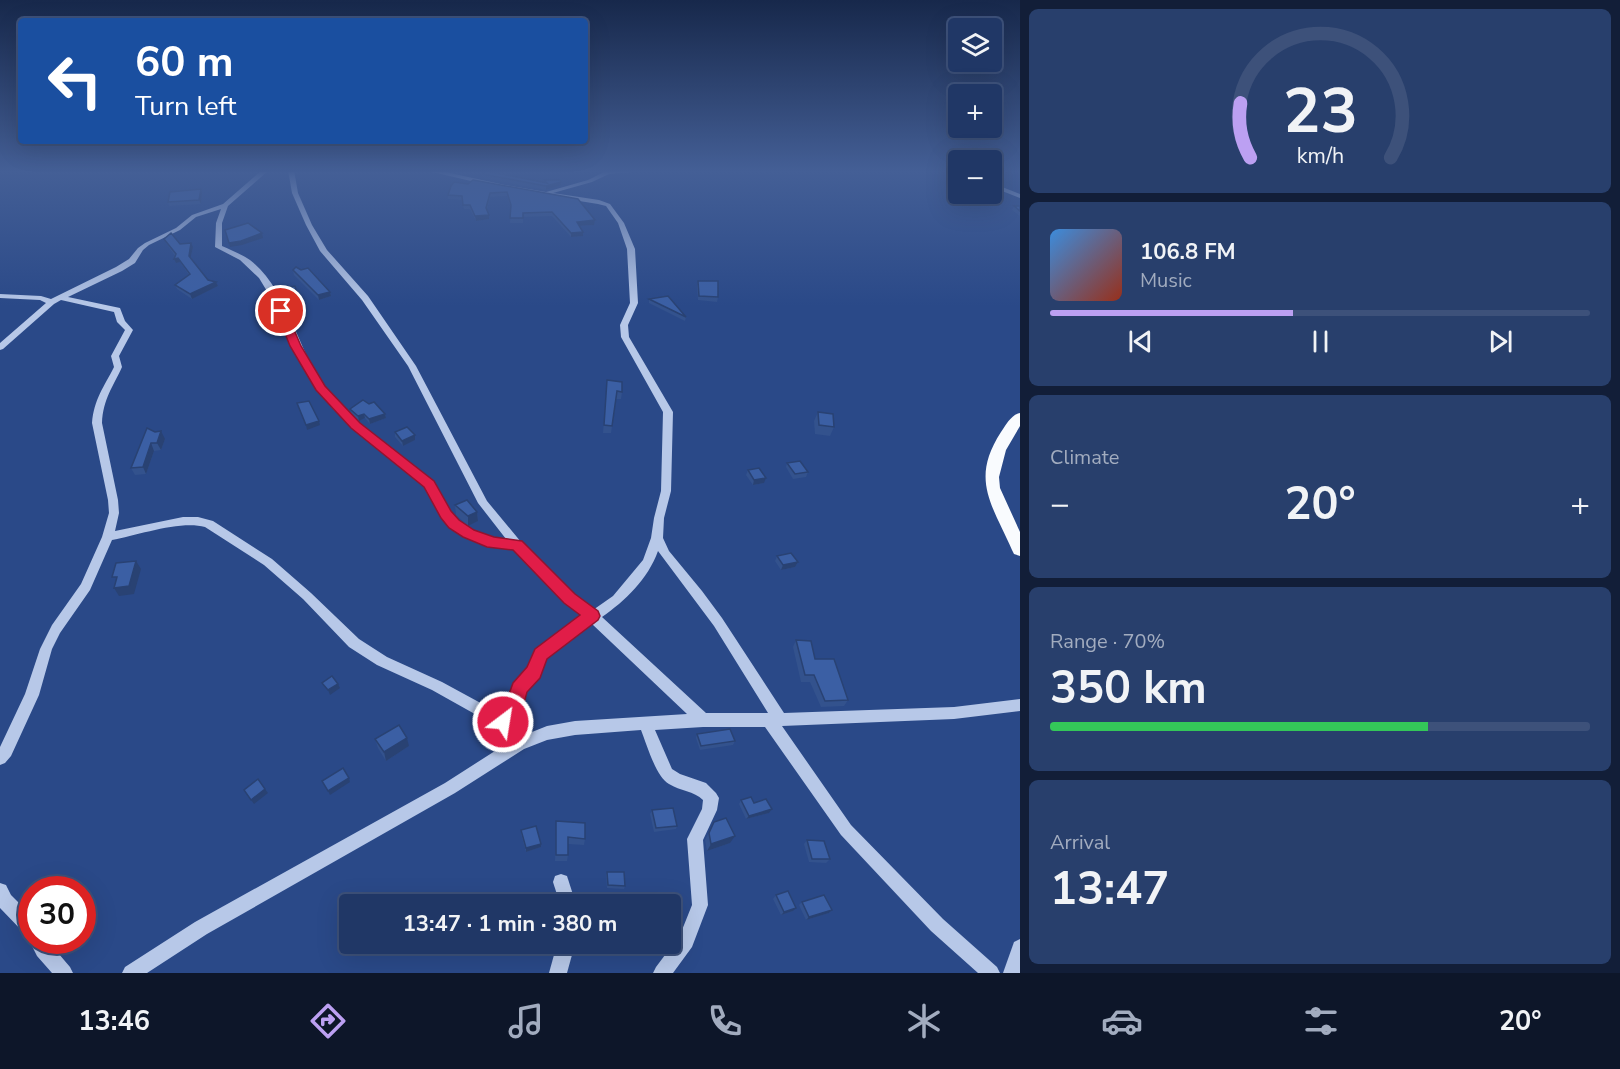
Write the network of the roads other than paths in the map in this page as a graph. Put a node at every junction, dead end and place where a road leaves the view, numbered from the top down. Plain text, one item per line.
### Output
1 (196, 215) edge
2 (222, 215) edge
3 (305, 215) edge
4 (616, 215) edge
5 (0, 296) edge
6 (56, 300) junction
7 (0, 347) edge
8 (1020, 417) edge
9 (108, 537) junction
10 (657, 538) junction
11 (517, 545) junction
12 (1020, 550) edge
13 (592, 616) junction
14 (1020, 705) edge
15 (703, 720) junction
16 (774, 720) junction
17 (503, 722) junction
18 (645, 724) junction
19 (519, 744) junction
20 (0, 758) edge
21 (561, 882) dead end
22 (0, 891) edge
23 (565, 894) edge
24 (18, 914) edge
25 (1020, 948) edge
26 (47, 954) edge
27 (563, 954) edge
28 (64, 973) edge
29 (131, 973) edge
30 (557, 973) edge
31 (662, 973) edge
32 (991, 973) edge
33 (1012, 973) edge

1 - 6 street
2 - 11 street
3 - 11 street
4 - 10 street
5 - 6 street
6 - 7 street
6 - 9 street
8 - 12 main road
9 - 17 street
9 - 20 street
10 - 13 street
10 - 16 street
11 - 13 street
13 - 15 street
13 - 17 street
14 - 16 street
15 - 16 street
15 - 18 street
16 - 32 street
17 - 19 street
18 - 19 street
18 - 31 street
19 - 29 street
21 - 23 street
22 - 24 street
25 - 33 street
26 - 28 street
27 - 30 street

